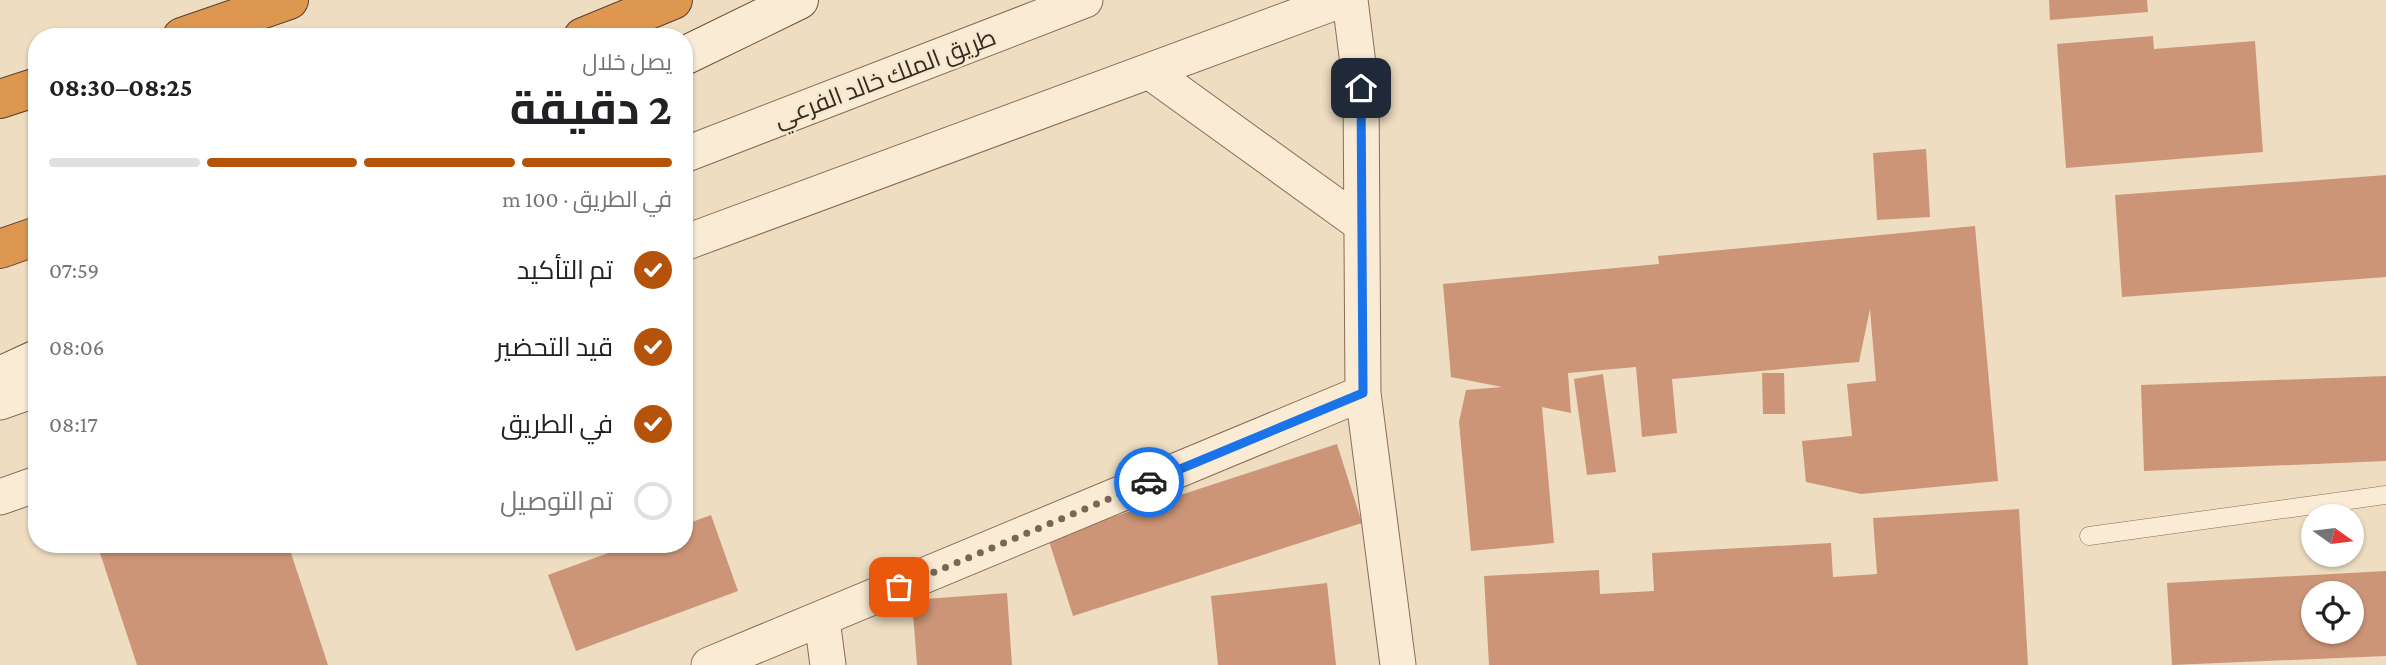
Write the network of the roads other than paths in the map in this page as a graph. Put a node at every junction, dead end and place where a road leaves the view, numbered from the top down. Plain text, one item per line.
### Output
1 (289, 0) edge
2 (673, 0) edge
3 (799, 0) edge
4 (1085, 0) edge
5 (1340, 0) edge
6 (1350, 0) edge
7 (208, 28) edge
8 (605, 28) edge
9 (693, 52) edge
10 (1149, 71) junction
11 (28, 90) edge
12 (0, 99) edge
13 (693, 152) edge
14 (1361, 225) junction
15 (28, 239) edge
16 (693, 240) edge
17 (0, 249) edge
18 (28, 363) edge
19 (0, 376) edge
20 (28, 392) edge
21 (1363, 393) junction
22 (0, 402) edge
23 (28, 487) edge
24 (2386, 495) edge
25 (0, 497) edge
26 (2090, 536) dead end
27 (822, 620) junction
28 (709, 665) edge
29 (828, 665) edge
30 (1398, 665) edge

1 - 7 highway
2 - 8 highway
3 - 9 main road
4 - 13 street, طريق الملك خالد الفرعي
5 - 10 street
6 - 14 street
10 - 14 street
10 - 16 street
11 - 12 highway
14 - 21 street
15 - 17 highway
18 - 19 main road
20 - 22 street
21 - 27 street
21 - 30 street
23 - 25 street
24 - 26 lane
27 - 28 street
27 - 29 street

